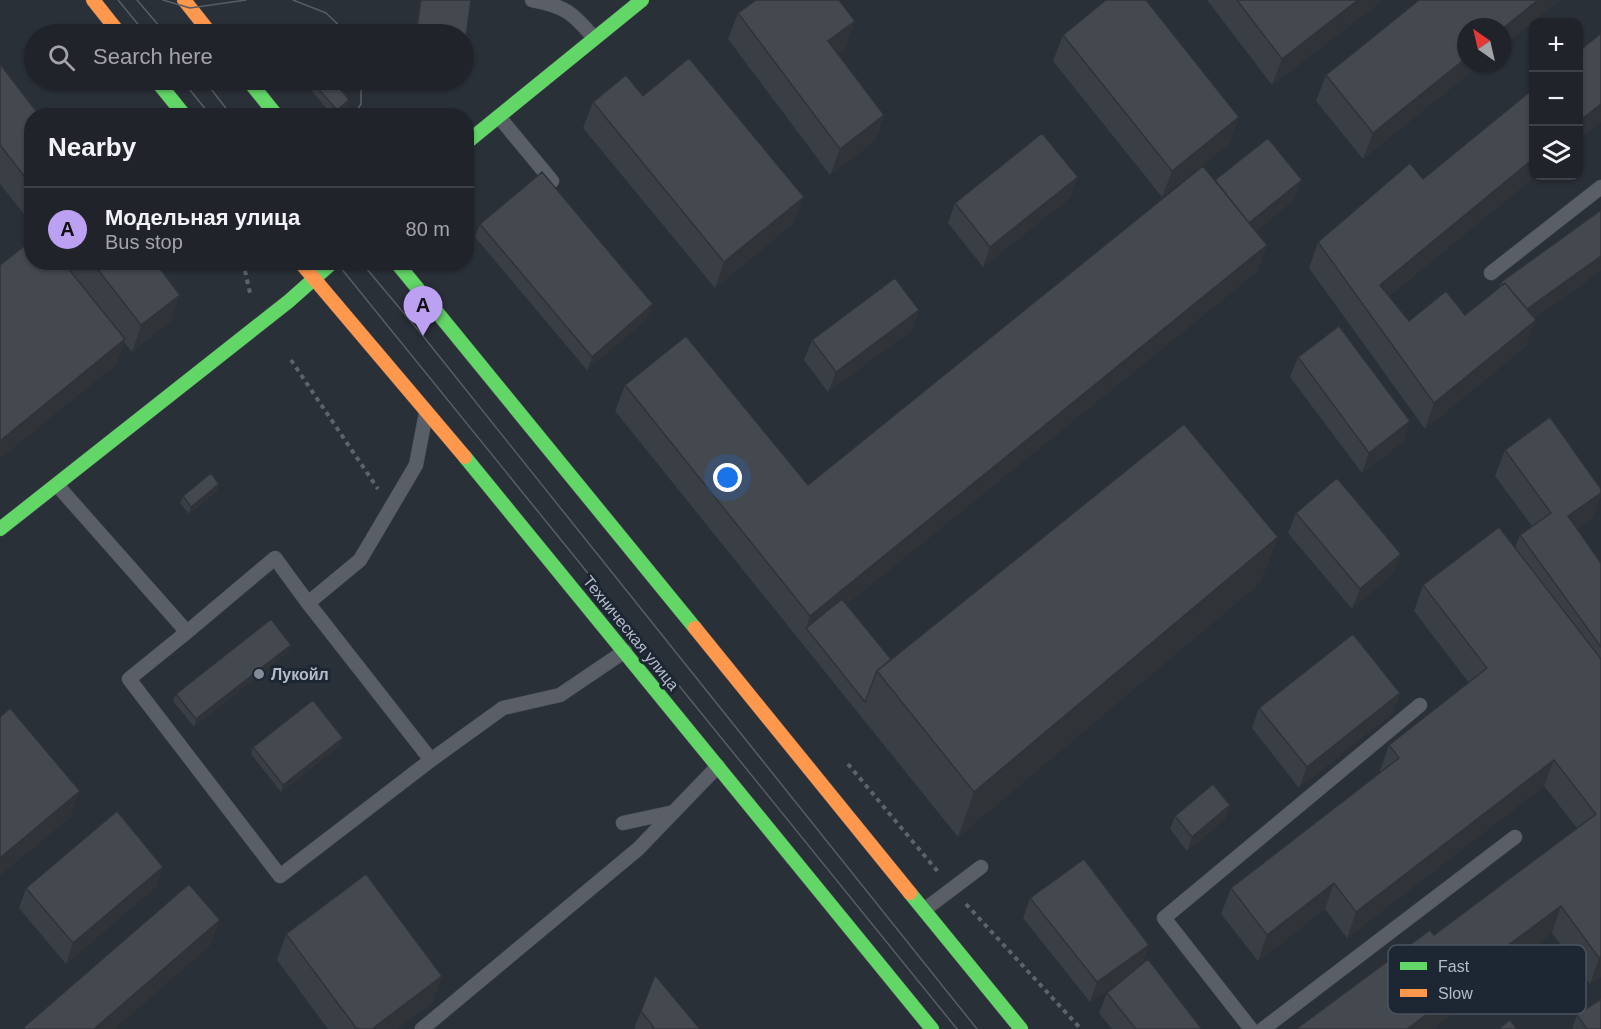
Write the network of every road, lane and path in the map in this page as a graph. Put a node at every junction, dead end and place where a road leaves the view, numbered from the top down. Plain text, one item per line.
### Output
1 (93, 0) edge
2 (184, 0) edge
3 (532, 0) edge
4 (642, 0) edge
5 (112, 24) edge
6 (204, 24) edge
7 (594, 38) junction
8 (164, 90) edge
9 (256, 90) edge
10 (179, 108) edge
11 (271, 108) edge
12 (499, 117) junction
13 (474, 137) edge
14 (552, 181) edge
15 (1601, 187) edge
16 (307, 270) edge
17 (325, 270) edge
18 (403, 270) edge
19 (1491, 273) dead end
20 (315, 280) junction
21 (291, 360) dead end
22 (427, 411) junction
23 (55, 483) junction
24 (390, 508) junction
25 (0, 529) edge
26 (308, 603) junction
27 (187, 632) junction
28 (626, 651) junction
29 (1420, 705) dead end
30 (431, 760) junction
31 (718, 766) junction
32 (674, 812) junction
33 (623, 823) dead end
34 (1515, 837) dead end
35 (981, 867) dead end
36 (924, 910) junction
37 (422, 1029) edge
38 (932, 1029) edge
39 (1021, 1029) edge
40 (1251, 1029) edge
41 (1263, 1029) edge

1 - 5 main road
2 - 6 main road
3 - 7 lane
4 - 7 main road
7 - 12 main road
8 - 10 main road
9 - 11 main road
12 - 13 main road
12 - 14 lane
15 - 19 lane
16 - 20 main road, Техническая улица
17 - 20 main road
18 - 36 main road
20 - 22 main road, Техническая улица
20 - 23 main road
21 - 24 path
22 - 24 lane
22 - 28 main road, Техническая улица
23 - 25 main road
23 - 27 lane
24 - 26 lane
26 - 27 lane
26 - 30 lane
27 - 30 lane
28 - 30 lane
28 - 31 main road, Техническая улица
29 - 40 lane
31 - 32 lane
31 - 38 main road, Техническая улица
32 - 33 lane
32 - 37 lane
34 - 41 lane
35 - 36 lane
36 - 39 main road

